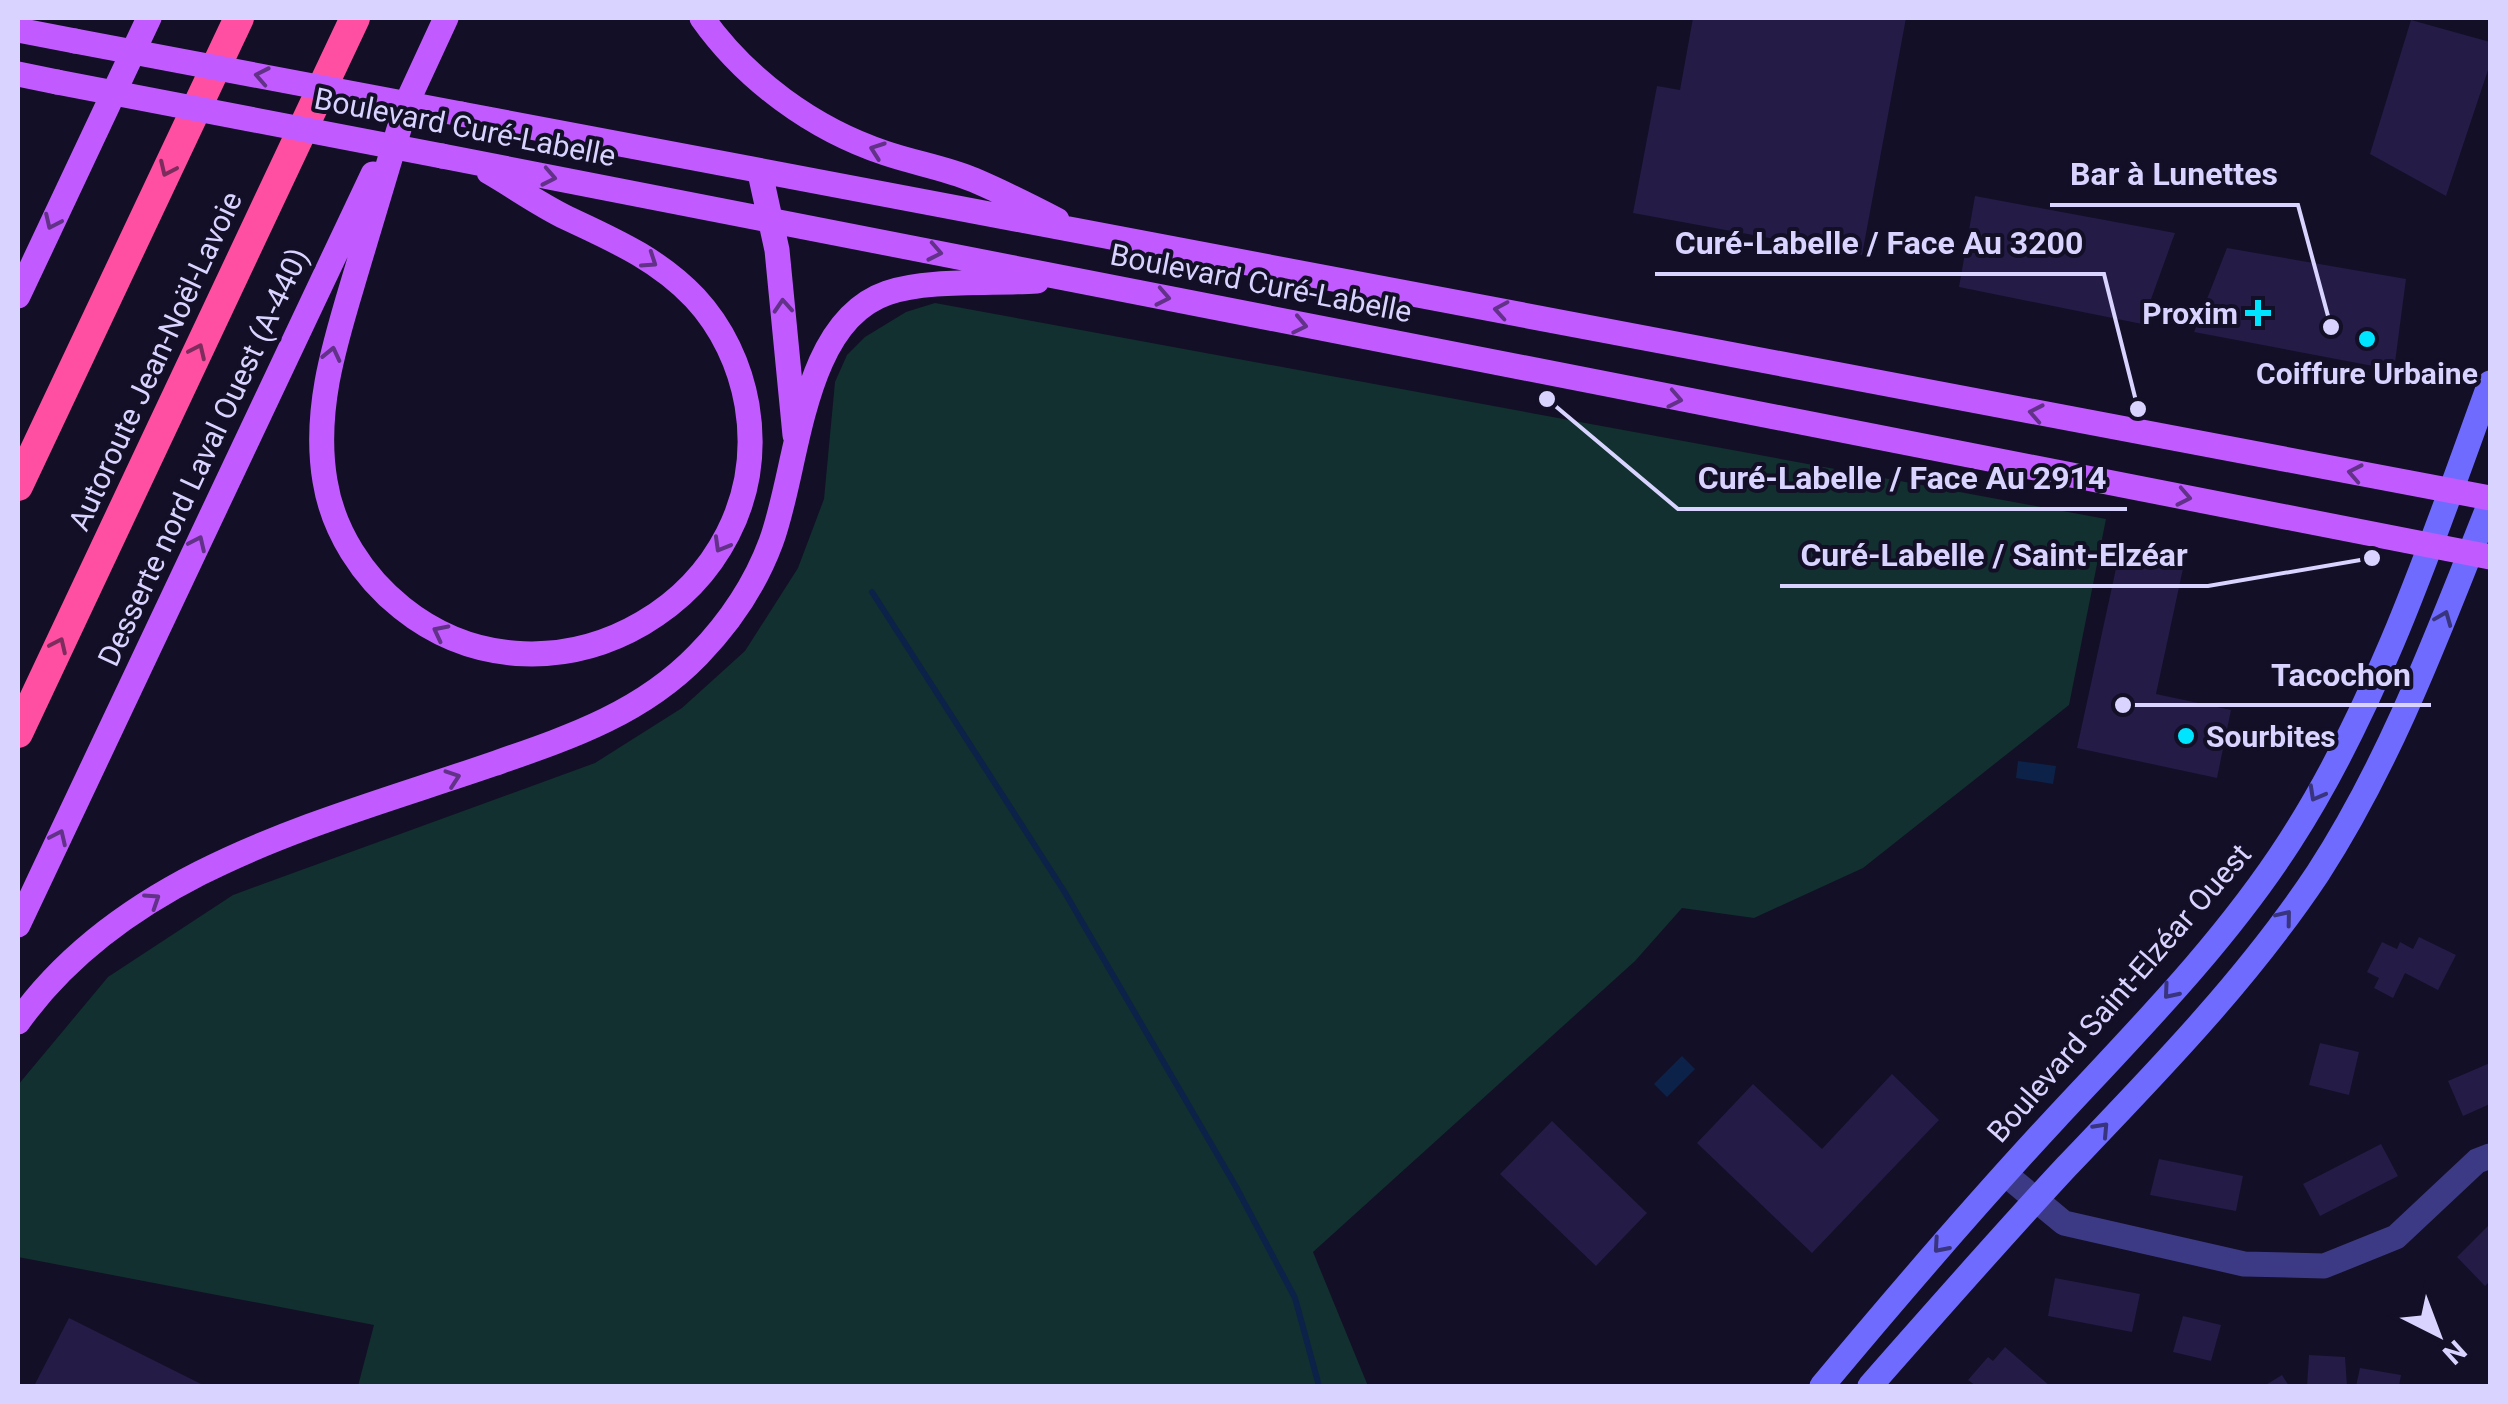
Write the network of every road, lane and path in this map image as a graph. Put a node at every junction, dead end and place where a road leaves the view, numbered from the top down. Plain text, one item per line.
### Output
1 (138, 18) edge
2 (150, 18) edge
3 (239, 18) edge
4 (355, 18) edge
5 (446, 18) edge
6 (702, 18) edge
7 (18, 19) edge
8 (18, 30) edge
9 (44, 35) junction
10 (124, 71) junction
11 (18, 74) edge
12 (408, 99) junction
13 (472, 162) junction
14 (760, 173) junction
15 (771, 220) junction
16 (1089, 234) junction
17 (1077, 280) junction
18 (18, 296) edge
19 (2490, 383) edge
20 (796, 442) junction
21 (18, 486) edge
22 (2451, 491) junction
23 (2490, 501) edge
24 (2430, 546) junction
25 (2480, 555) edge
26 (18, 734) edge
27 (18, 925) edge
28 (18, 1022) edge
29 (2490, 1156) edge
30 (2005, 1174) junction
31 (2036, 1200) junction
32 (1822, 1386) edge
33 (1870, 1386) edge

1 - 10 main road
2 - 10 main road
3 -> 21 highway
26 -> 4 highway, Autoroute Jean-Noël-Lavoie
5 - 12 main road, Desserte nord Laval Ouest (A-440)
16 -> 6 main road
7 - 9 main road
8 - 9 main road, Boulevard Curé-Labelle
14 -> 9 main road, Boulevard Curé-Labelle, bridge
10 -> 18 main road
11 - 13 main road, Boulevard Curé-Labelle, bridge
13 -> 12 main road
27 -> 12 main road, Desserte nord Laval Ouest (A-440)
13 -> 15 main road, Boulevard Curé-Labelle
14 - 15 main road
14 - 16 main road, Boulevard Curé-Labelle
15 -> 17 main road, Boulevard Curé-Labelle
20 -> 15 main road
22 -> 16 main road, Boulevard Curé-Labelle
17 - 20 main road
17 -> 24 main road, Boulevard Curé-Labelle
19 - 22 street, Boulevard Saint-Elzéar Ouest
28 -> 20 main road
22 - 23 main road, Boulevard Curé-Labelle
22 - 24 street, Boulevard Saint-Elzéar Ouest
23 - 25 street
24 - 25 main road, Boulevard Curé-Labelle
24 -> 30 street, Boulevard Saint-Elzéar Ouest
31 -> 25 street
29 - 31 street
30 - 31 street
30 -> 32 street, Boulevard Saint-Elzéar Ouest
31 - 33 street

